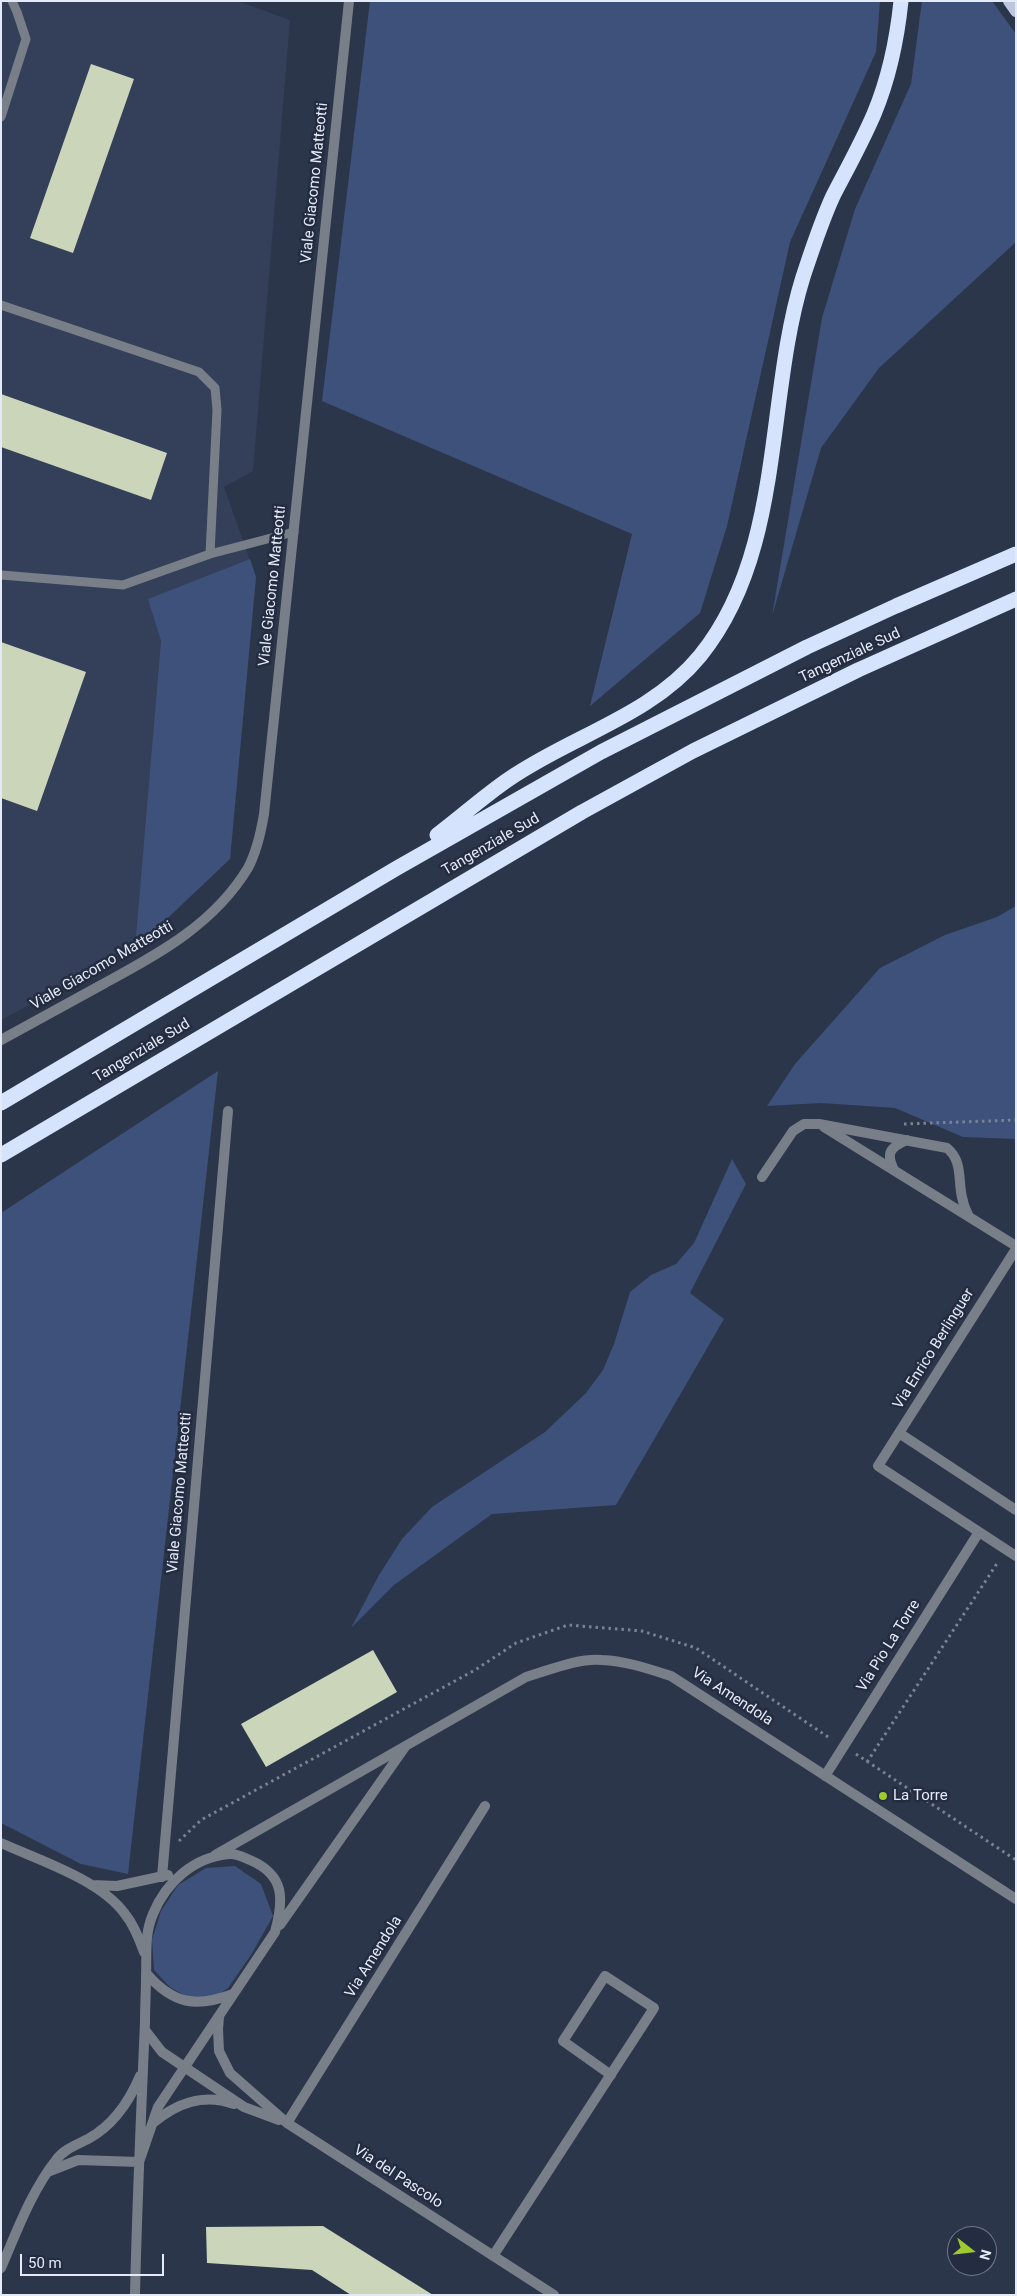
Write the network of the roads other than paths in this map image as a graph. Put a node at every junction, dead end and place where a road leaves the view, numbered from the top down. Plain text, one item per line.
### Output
1 (12, 1) edge
2 (349, 1) edge
3 (901, 1) edge
4 (1009, 1) edge
5 (1016, 11) edge
6 (1, 117) edge
7 (1, 305) edge
8 (294, 532) junction
9 (210, 554) junction
10 (1016, 554) edge
11 (1, 575) edge
12 (1016, 599) edge
13 (397, 868) junction
14 (1, 1040) edge
15 (1, 1104) edge
16 (228, 1111) dead end
17 (819, 1124) junction
18 (907, 1140) junction
19 (1, 1155) edge
20 (894, 1170) junction
21 (762, 1177) dead end
22 (969, 1217) junction
23 (1016, 1248) edge
24 (899, 1433) junction
25 (1016, 1510) edge
26 (979, 1532) junction
27 (1011, 1553) edge
28 (408, 1744) junction
29 (825, 1776) junction
30 (486, 1806) dead end
31 (1, 1844) edge
32 (215, 1855) junction
33 (192, 1865) junction
34 (162, 1877) junction
35 (92, 1885) junction
36 (1016, 1899) edge
37 (275, 1932) junction
38 (145, 1955) junction
39 (146, 1974) junction
40 (232, 1994) junction
41 (220, 2014) junction
42 (144, 2030) junction
43 (186, 2067) junction
44 (142, 2070) junction
45 (611, 2075) junction
46 (244, 2107) junction
47 (152, 2124) junction
48 (287, 2124) junction
49 (139, 2162) junction
50 (48, 2172) junction
51 (493, 2256) junction
52 (1, 2268) edge
53 (135, 2295) edge
54 (554, 2295) edge

1 - 6 lane
2 - 8 street, Viale Giacomo Matteotti
3 - 13 highway
4 - 5 main road
7 - 9 lane
8 - 9 lane
8 - 14 street, Viale Giacomo Matteotti
9 - 11 lane
10 - 13 highway, Tangenziale Sud
12 - 19 highway, Tangenziale Sud
13 - 15 highway, Tangenziale Sud
16 - 34 street, Viale Giacomo Matteotti
17 - 18 street
17 - 20 street, Via Enrico Berlinguer
17 - 21 street
18 - 20 street
18 - 22 street
20 - 22 street, Via Enrico Berlinguer
22 - 23 street, Via Enrico Berlinguer
23 - 24 street, Via Enrico Berlinguer
24 - 25 street
24 - 26 street, Via Enrico Berlinguer
26 - 27 street
26 - 29 street, Via Pio La Torre
28 - 29 street, Via Amendola
28 - 32 street, Via Amendola
28 - 37 street, Via Amendola
29 - 36 street, Via Amendola
30 - 48 street, Via Amendola
31 - 35 street
32 - 33 street
32 - 37 street
33 - 34 street
33 - 38 street
34 - 35 street
35 - 38 street
37 - 40 street
38 - 39 street
39 - 40 street
39 - 42 street
40 - 41 street
41 - 43 street
41 - 48 street, Via del Pascolo
42 - 43 street, Via del Pascolo
42 - 44 street
43 - 46 street, Via del Pascolo
43 - 47 street
44 - 49 street
44 - 50 street
45 - 45 street
45 - 51 street
46 - 47 street, Via del Pascolo
46 - 48 street, Via del Pascolo
47 - 49 street
48 - 51 street, Via del Pascolo
49 - 50 street
49 - 53 street
50 - 52 street
51 - 54 street, Via del Pascolo

